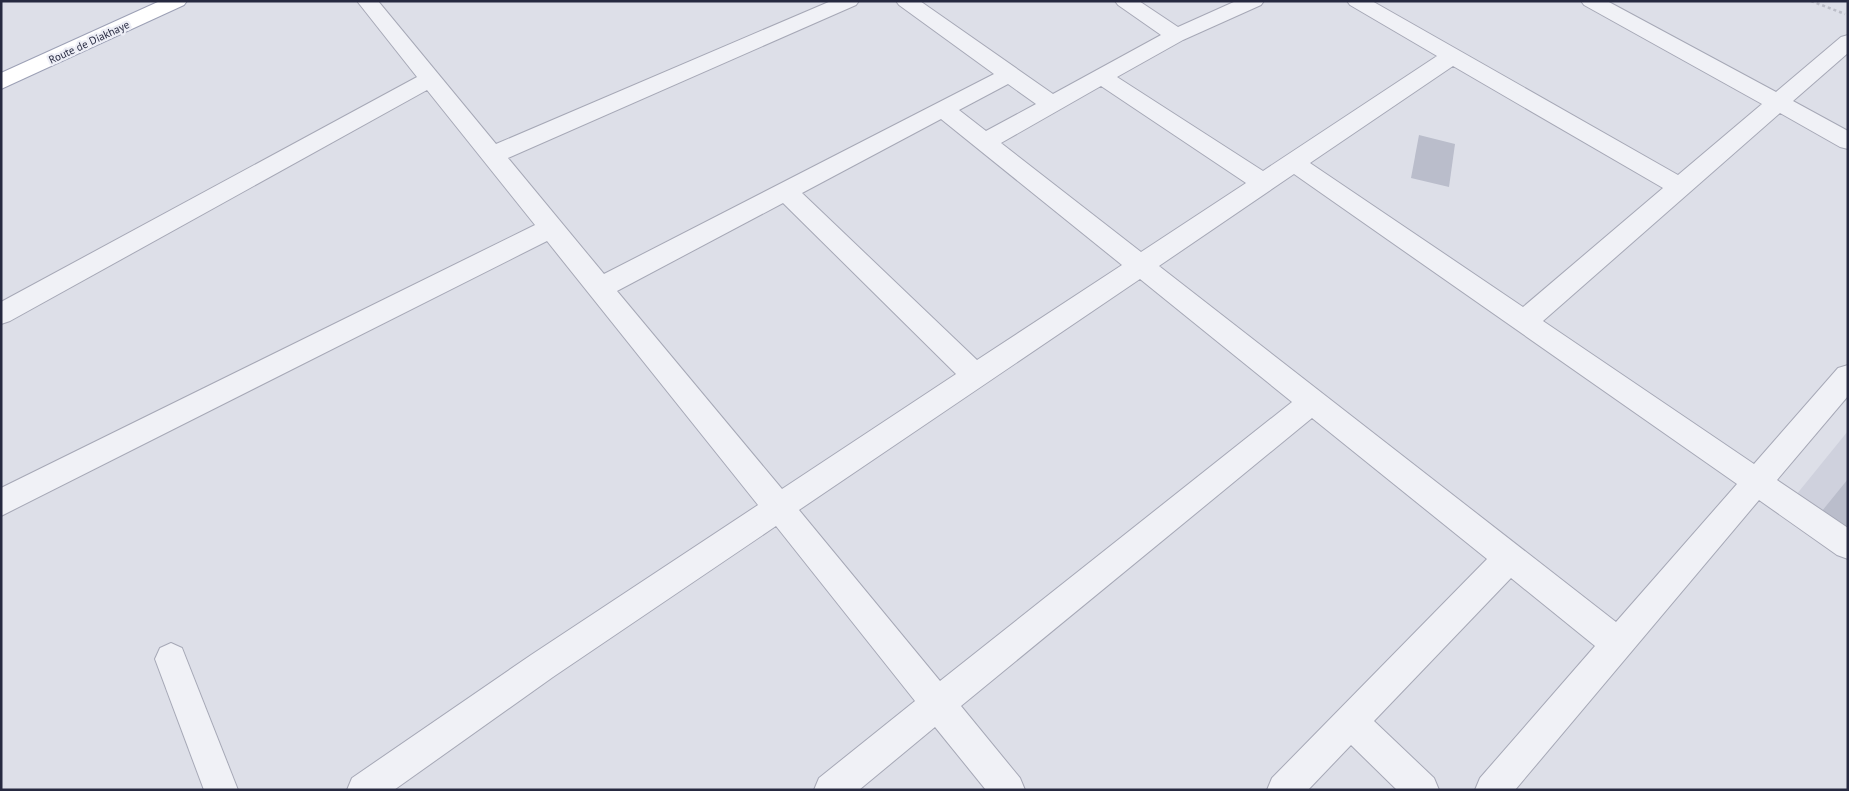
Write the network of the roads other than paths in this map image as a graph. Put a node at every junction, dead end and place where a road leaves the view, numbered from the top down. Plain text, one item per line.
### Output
1 (135, 1) edge
2 (177, 1) edge
3 (367, 1) edge
4 (849, 1) edge
5 (906, 1) edge
6 (1126, 1) edge
7 (1254, 1) edge
8 (1358, 1) edge
9 (1591, 1) edge
10 (1176, 35) junction
11 (1848, 42) edge
12 (1453, 56) junction
13 (1, 62) edge
14 (1008, 74) junction
15 (1102, 77) junction
16 (430, 79) junction
17 (1, 82) edge
18 (1051, 104) junction
19 (1777, 104) junction
20 (943, 109) junction
21 (1848, 141) edge
22 (985, 142) junction
23 (493, 155) junction
24 (1294, 163) junction
25 (1264, 183) junction
26 (1680, 187) junction
27 (786, 191) junction
28 (551, 228) junction
29 (1140, 266) junction
30 (600, 288) junction
31 (1, 314) edge
32 (1524, 322) junction
33 (976, 376) junction
34 (1848, 376) edge
35 (1312, 402) junction
36 (1756, 482) junction
37 (1, 503) edge
38 (778, 508) junction
39 (1848, 546) edge
40 (1509, 558) junction
41 (1618, 644) junction
42 (171, 659) dead end
43 (938, 704) junction
44 (1350, 721) junction
45 (221, 790) edge
46 (364, 790) edge
47 (831, 790) edge
48 (1008, 790) edge
49 (1284, 790) edge
50 (1422, 790) edge
51 (1492, 790) edge

1 - 13 main road, Route de Diakhaye
2 - 17 main road, Route de Diakhaye
3 - 16 street
4 - 23 street
5 - 14 street
6 - 10 street
7 - 10 street
8 - 12 street
9 - 19 street
10 - 15 street
11 - 19 street
12 - 24 street
12 - 26 street
14 - 18 street
14 - 20 street
15 - 18 street
15 - 25 street
16 - 23 street
16 - 31 street
18 - 22 street
19 - 21 street
19 - 26 street
20 - 22 street
20 - 27 street
22 - 29 street
23 - 28 street
24 - 25 street
24 - 32 street
25 - 29 street
26 - 32 street
27 - 30 street
27 - 33 street
28 - 30 street
28 - 37 street
29 - 33 street
29 - 35 street
30 - 38 street
32 - 36 street
33 - 38 street
34 - 36 street
35 - 40 street
35 - 43 street
36 - 39 street
36 - 41 street
38 - 43 street
38 - 46 street
40 - 41 street
40 - 44 street
41 - 51 street
42 - 45 street
43 - 47 street
43 - 48 street
44 - 49 street
44 - 50 street

